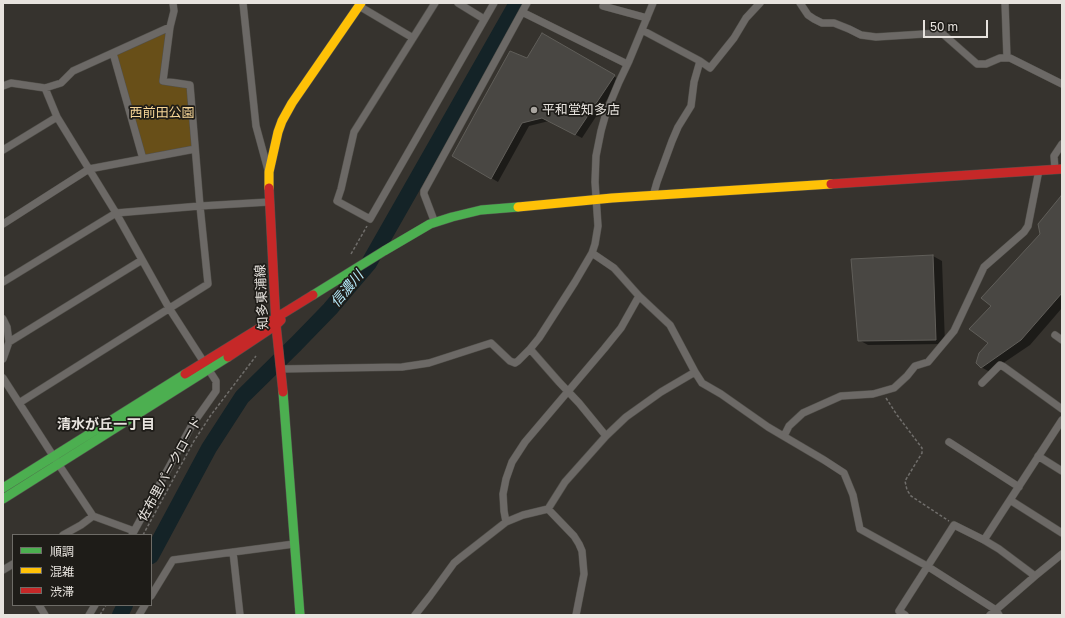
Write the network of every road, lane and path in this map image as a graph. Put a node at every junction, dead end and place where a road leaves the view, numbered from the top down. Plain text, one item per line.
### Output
1 (173, 3) edge
2 (243, 3) edge
3 (435, 3) edge
4 (458, 3) edge
5 (494, 3) edge
6 (527, 3) edge
7 (653, 3) edge
8 (760, 3) edge
9 (800, 3) edge
10 (1005, 3) edge
11 (360, 4) edge
12 (603, 7) edge
13 (522, 12) junction
14 (647, 18) junction
15 (484, 19) junction
16 (170, 27) junction
17 (642, 30) junction
18 (413, 38) junction
19 (113, 53) junction
20 (1007, 58) junction
21 (700, 61) junction
22 (628, 64) junction
23 (1062, 84) edge
24 (3, 86) edge
25 (45, 88) junction
26 (57, 117) junction
27 (1062, 144) edge
28 (195, 149) junction
29 (3, 150) edge
30 (143, 159) junction
31 (89, 169) junction
32 (1058, 169) edge
33 (1039, 170) junction
34 (269, 172) junction
35 (654, 196) junction
36 (596, 200) junction
37 (269, 202) junction
38 (200, 206) junction
39 (116, 213) junction
40 (370, 219) junction
41 (435, 223) junction
42 (3, 224) edge
43 (592, 253) junction
44 (351, 254) dead end
45 (142, 260) junction
46 (3, 282) edge
47 (639, 296) junction
48 (169, 308) junction
49 (3, 319) edge
50 (276, 321) junction
51 (9, 342) junction
52 (530, 349) junction
53 (256, 356) dead end
54 (3, 359) edge
55 (206, 366) junction
56 (281, 369) junction
57 (695, 372) junction
58 (3, 378) edge
59 (982, 383) dead end
60 (568, 391) junction
61 (882, 391) junction
62 (19, 403) junction
63 (1062, 409) edge
64 (1062, 420) edge
65 (606, 436) junction
66 (784, 436) junction
67 (949, 442) dead end
68 (53, 456) junction
69 (1038, 456) junction
70 (59, 465) junction
71 (1062, 471) edge
72 (1019, 487) junction
73 (3, 488) edge
74 (3, 500) edge
75 (1010, 500) junction
76 (548, 509) junction
77 (93, 516) junction
78 (506, 522) junction
79 (954, 525) junction
80 (133, 533) edge
81 (1062, 533) edge
82 (65, 534) edge
83 (144, 534) edge
84 (984, 540) junction
85 (294, 544) junction
86 (233, 552) junction
87 (1062, 554) edge
88 (12, 565) edge
89 (927, 566) junction
90 (3, 570) edge
91 (1035, 576) junction
92 (152, 594) edge
93 (40, 606) edge
94 (94, 606) edge
95 (105, 606) edge
96 (145, 606) edge
97 (995, 613) edge
98 (45, 615) edge
99 (89, 615) edge
100 (100, 615) edge
101 (139, 615) edge
102 (240, 615) edge
103 (300, 615) edge
104 (415, 615) edge
105 (576, 615) edge
106 (905, 615) edge

1 - 16 street
2 - 34 street
3 - 18 street
4 - 15 street
5 - 15 street
6 - 13 street
7 - 14 street
8 - 21 street
9 - 20 street
10 - 20 street
11 - 18 street
11 - 34 street, 知多東浦線
12 - 14 street
13 - 22 street
13 - 41 street
14 - 17 street
15 - 40 street
16 - 19 street
16 - 28 street
17 - 21 street
17 - 22 street
18 - 40 street
19 - 25 street
19 - 30 street
20 - 23 street
21 - 35 street
22 - 36 street
24 - 25 street
25 - 26 street
26 - 29 street
26 - 31 street
27 - 32 street
28 - 30 street
28 - 38 street
30 - 31 street
31 - 39 street
31 - 42 street
32 - 33 street
33 - 35 street
33 - 61 street
34 - 37 street, 知多東浦線
35 - 36 street
36 - 41 street
36 - 43 street
37 - 38 street
37 - 50 street, 知多東浦線
38 - 39 street
38 - 48 street
39 - 45 street
39 - 46 street
40 - 44 path
41 - 50 street
43 - 47 street
43 - 52 street
45 - 48 street
45 - 51 street
47 - 57 street
47 - 60 street
48 - 55 street
48 - 62 street
49 - 51 street
50 - 55 street
50 - 56 street, 知多東浦線
51 - 54 street
52 - 56 street
52 - 60 street
53 - 83 path, 佐布里パークロード
55 - 68 street
55 - 70 street
55 - 80 street
56 - 85 street, 知多東浦線
57 - 65 street
57 - 66 street
58 - 62 street
59 - 63 street
60 - 65 street
60 - 78 street
61 - 66 street
61 - 79 path
62 - 68 street
64 - 69 street
65 - 76 street
66 - 89 street
67 - 72 street
68 - 70 street
68 - 73 street
69 - 71 street
69 - 72 street
70 - 74 street
70 - 77 street
72 - 75 street
75 - 81 street
75 - 84 street
76 - 78 street
76 - 105 street
77 - 80 street
77 - 82 street
78 - 104 street
79 - 84 street
79 - 89 street
84 - 91 street
85 - 86 street
85 - 103 street, 知多東浦線
86 - 92 street
86 - 102 street
87 - 91 street
88 - 90 street
89 - 97 street
89 - 106 street
91 - 97 street
93 - 98 street
94 - 99 street
95 - 100 path
96 - 101 street

